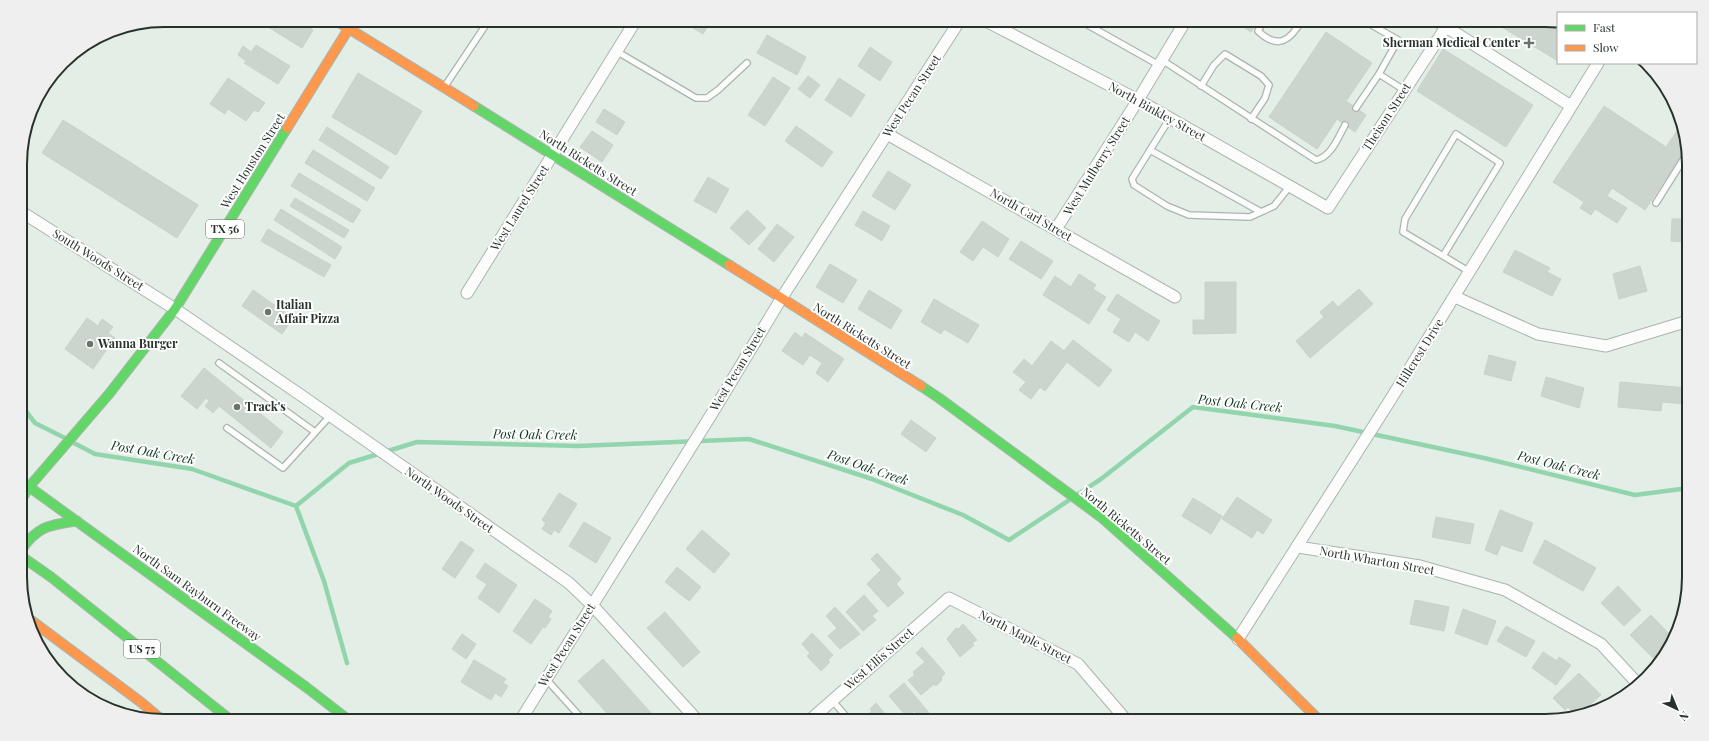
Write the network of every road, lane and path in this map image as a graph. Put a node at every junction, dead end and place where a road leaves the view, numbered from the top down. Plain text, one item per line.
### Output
1 (345, 27) edge
2 (484, 27) edge
3 (632, 27) edge
4 (956, 27) edge
5 (997, 27) edge
6 (1093, 27) edge
7 (1180, 27) edge
8 (1260, 27) edge
9 (1298, 27) edge
10 (1375, 27) edge
11 (1446, 27) joint
12 (348, 29) junction
13 (616, 52) junction
14 (1161, 62) junction
15 (747, 63) dead end
16 (1597, 64) edge
17 (1379, 74) junction
18 (1201, 86) junction
19 (444, 87) junction
20 (1404, 90) junction
21 (1138, 100) junction
22 (1571, 106) junction
23 (1356, 108) dead end
24 (1170, 118) junction
25 (1251, 119) junction
26 (1345, 125) dead end
27 (887, 134) junction
28 (1150, 150) junction
29 (553, 154) junction
30 (1682, 162) edge
31 (1290, 186) junction
32 (1656, 203) dead end
33 (1328, 208) joint
34 (1261, 212) junction
35 (27, 215) edge
36 (1056, 230) junction
37 (1443, 256) junction
38 (1470, 272) junction
39 (467, 293) dead end
40 (1175, 297) dead end
41 (1455, 297) junction
42 (780, 299) junction
43 (175, 309) junction
44 (1682, 323) edge
45 (219, 363) dead end
46 (330, 416) junction
47 (227, 428) dead end
48 (315, 432) junction
49 (27, 482) edge
50 (27, 485) edge
51 (77, 521) junction
52 (27, 542) edge
53 (1298, 548) junction
54 (27, 560) edge
55 (949, 598) joint
56 (592, 605) junction
57 (35, 624) edge
58 (1238, 639) junction
59 (546, 678) junction
60 (1635, 680) edge
61 (832, 700) junction
62 (154, 713) edge
63 (223, 714) edge
64 (341, 714) edge
65 (524, 714) edge
66 (578, 714) edge
67 (692, 714) edge
68 (817, 714) edge
69 (844, 714) edge
70 (1121, 714) edge
71 (1313, 714) edge

1 - 12 main road, North Ricketts Street
2 - 19 lane
3 - 13 street, West Laurel Street
4 - 27 street, West Pecan Street
5 - 21 street, North Binkley Street
6 - 14 lane
7 - 14 street, West Mulberry Street
8 - 9 lane
10 - 17 lane
11 - 20 street, Theison Street
11 - 22 street
12 - 19 main road, North Ricketts Street
12 - 43 main road, West Houston Street / TX 56
13 - 15 lane
13 - 29 street, West Laurel Street
14 - 18 lane
14 - 21 street, West Mulberry Street
16 - 22 street, Hillcrest Drive
17 - 20 lane
17 - 23 lane
18 - 25 lane
18 - 25 lane
19 - 29 main road, North Ricketts Street
20 - 33 street, Theison Street
21 - 24 street, North Binkley Street
21 - 36 street, West Mulberry Street
22 - 38 street, Hillcrest Drive
24 - 28 lane
24 - 31 street, North Binkley Street
25 - 26 lane
27 - 36 street, North Carl Street
27 - 42 street, West Pecan Street
28 - 34 lane
28 - 34 lane
29 - 39 street, West Laurel Street
29 - 42 main road, North Ricketts Street
30 - 32 lane
31 - 33 street, North Binkley Street
31 - 34 lane
35 - 43 street, South Woods Street
36 - 40 street, North Carl Street
37 - 37 lane
37 - 38 lane
38 - 41 street, Hillcrest Drive
41 - 44 street
41 - 53 street, Hillcrest Drive
42 - 56 street, West Pecan Street
42 - 58 main road, North Ricketts Street
43 - 46 street, North Woods Street
43 - 49 main road, West Houston Street / TX 56
45 - 48 lane
46 - 48 lane
46 - 56 street, North Woods Street
47 - 48 lane
50 - 51 main road, North Sam Rayburn Freeway
51 - 52 main road
51 - 64 main road, North Sam Rayburn Freeway
53 - 58 street, Hillcrest Drive
53 - 60 street, North Wharton Street
54 - 63 main road, US 75
55 - 61 street, West Ellis Street
55 - 70 street, North Maple Street
56 - 59 street, West Pecan Street
56 - 67 street, North Woods Street
57 - 62 main road
58 - 71 main road, North Ricketts Street
59 - 65 street, West Pecan Street
59 - 66 lane
61 - 68 street, West Ellis Street
61 - 69 lane

